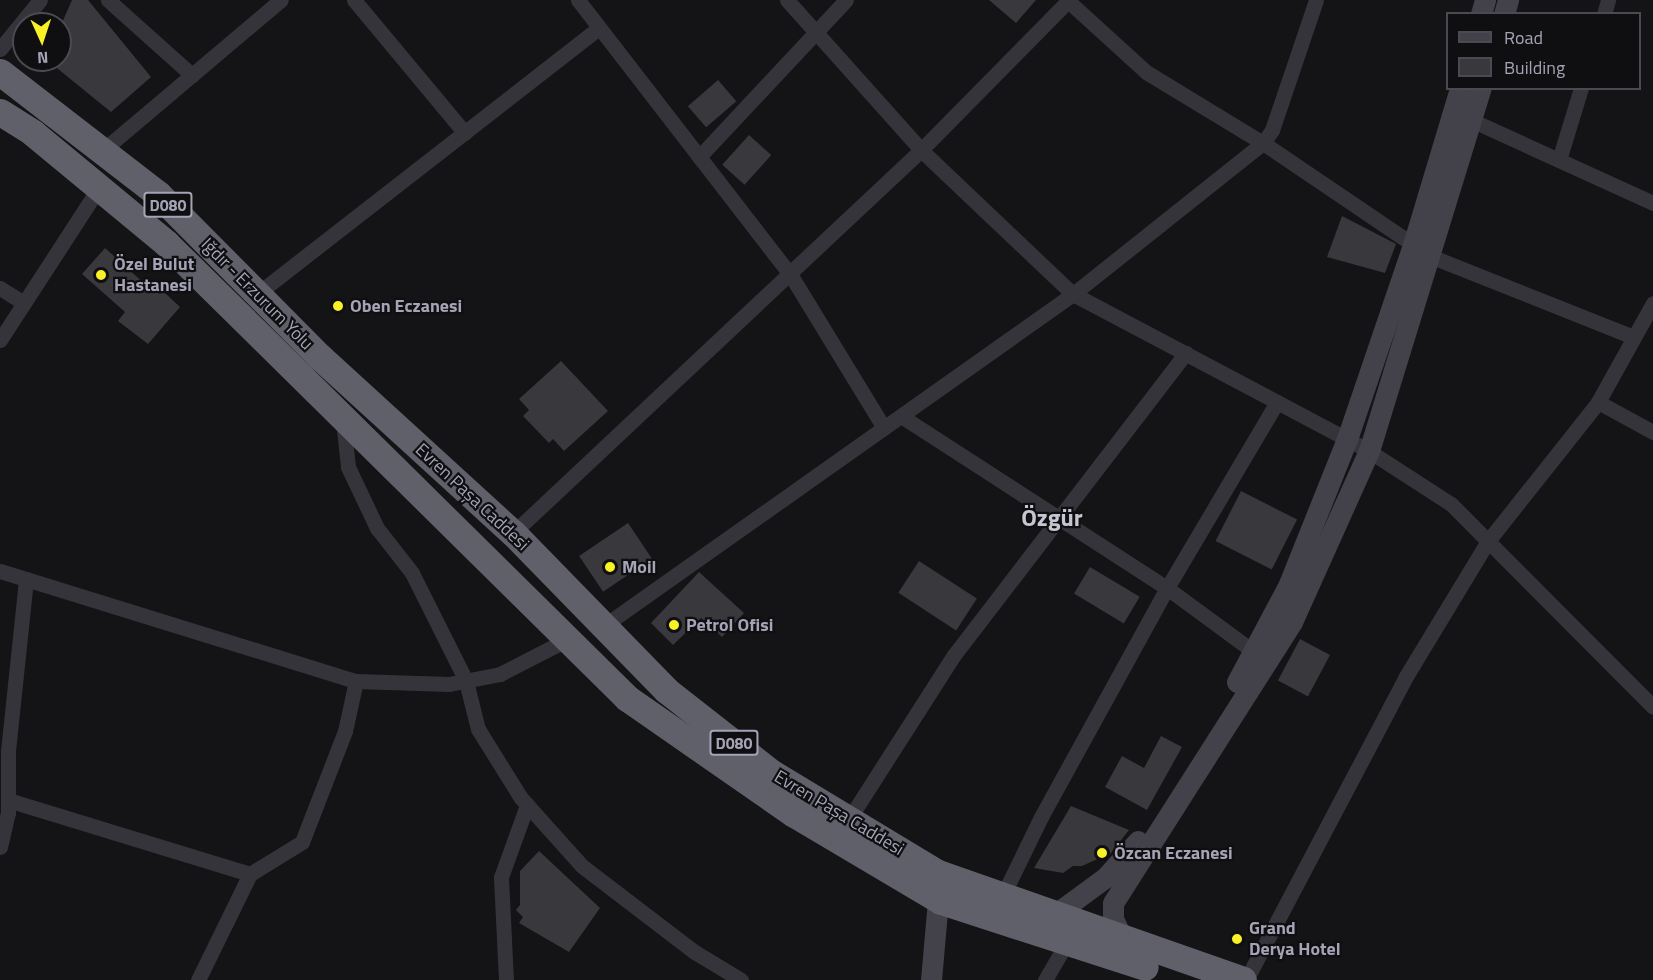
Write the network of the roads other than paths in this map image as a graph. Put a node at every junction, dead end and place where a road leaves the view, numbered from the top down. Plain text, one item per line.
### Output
1 (40, 0) edge
2 (108, 0) edge
3 (281, 0) edge
4 (354, 0) edge
5 (578, 0) edge
6 (787, 0) edge
7 (846, 0) edge
8 (1068, 0) edge
9 (1316, 0) edge
10 (599, 28) junction
11 (816, 33) junction
12 (0, 49) edge
13 (0, 72) edge
14 (192, 75) junction
15 (1460, 90) edge
16 (1480, 90) edge
17 (1580, 90) edge
18 (0, 112) edge
19 (1472, 120) junction
20 (465, 133) junction
21 (1263, 143) junction
22 (921, 150) junction
23 (102, 151) junction
24 (699, 157) junction
25 (1559, 160) junction
26 (100, 186) junction
27 (1653, 203) edge
28 (1421, 250) junction
29 (790, 274) junction
30 (0, 288) edge
31 (257, 294) junction
32 (1073, 294) junction
33 (22, 302) junction
34 (1653, 303) edge
35 (1634, 337) junction
36 (0, 339) edge
37 (1186, 353) junction
38 (320, 357) joint
39 (310, 384) joint
40 (1277, 402) junction
41 (1598, 402) junction
42 (342, 416) junction
43 (901, 416) junction
44 (884, 428) junction
45 (1653, 432) edge
46 (1347, 439) junction
47 (1370, 451) junction
48 (1057, 518) junction
49 (513, 533) junction
50 (1488, 541) junction
51 (0, 571) edge
52 (26, 579) junction
53 (1167, 588) junction
54 (604, 625) junction
55 (568, 639) junction
56 (1254, 652) junction
57 (356, 681) junction
58 (466, 681) junction
59 (1653, 706) edge
60 (4, 750) edge
61 (8, 800) junction
62 (526, 805) junction
63 (849, 819) junction
64 (0, 847) edge
65 (938, 873) junction
66 (250, 874) junction
67 (1003, 895) junction
68 (941, 901) junction
69 (1057, 914) junction
70 (1123, 940) junction
71 (1067, 942) junction
72 (198, 980) edge
73 (506, 980) edge
74 (741, 980) edge
75 (932, 980) edge
76 (1045, 980) edge
77 (1186, 980) edge
78 (1245, 980) edge

1 - 12 street
2 - 14 street
3 - 14 street
4 - 20 street
5 - 10 street
6 - 11 street
7 - 11 street
8 - 21 street
8 - 22 street
9 - 21 street
10 - 20 street
10 - 24 street
11 - 22 street
11 - 24 street
13 - 23 highway, Iğdır - Erzurum Yolu / D080
14 - 23 street
15 - 28 street
16 - 19 street
17 - 25 street
18 - 26 highway, Iğdır - Erzurum Yolu / D080
19 - 25 street
19 - 28 street
20 - 31 street
21 - 28 street
21 - 32 street
22 - 29 street
22 - 32 street
23 - 31 highway, Iğdır - Erzurum Yolu / D080
24 - 29 street
25 - 27 street
26 - 33 street
26 - 39 highway, Iğdır - Erzurum Yolu / D080
28 - 35 street
28 - 46 street
28 - 47 street
29 - 44 street
29 - 49 street
30 - 33 street
31 - 38 highway, Iğdır - Erzurum Yolu / D080
32 - 37 street
32 - 43 street
33 - 36 street
34 - 35 street
35 - 41 street
37 - 40 street
37 - 48 street
38 - 49 highway, Evren Paşa Caddesi / D080
39 - 42 highway, Evren Paşa Caddesi / D080
40 - 46 street
40 - 53 street
41 - 45 street
41 - 50 street
42 - 55 highway, Evren Paşa Caddesi / D080
42 - 58 street
43 - 44 street
43 - 48 street
44 - 54 street
46 - 47 street
46 - 56 street
47 - 50 street
47 - 70 street
48 - 53 street
48 - 63 street
49 - 54 highway, Evren Paşa Caddesi / D080
50 - 59 street
50 - 78 street
51 - 52 street
52 - 57 street
52 - 60 street
53 - 56 street
53 - 67 street
54 - 63 highway, Evren Paşa Caddesi / D080
55 - 58 street
55 - 68 highway, Evren Paşa Caddesi / D080
56 - 69 street
57 - 58 street
57 - 66 street
58 - 62 street
60 - 61 street
61 - 64 street
61 - 66 street
62 - 73 street
62 - 74 street
63 - 65 highway, Evren Paşa Caddesi / D080
65 - 67 highway, Evren Paşa Caddesi / D080
65 - 68 street
66 - 72 street
67 - 69 highway, Evren Paşa Caddesi / D080
68 - 71 highway, Evren Paşa Caddesi / D080
68 - 75 street
69 - 70 highway, Evren Paşa Caddesi / D080
70 - 78 highway, Evren Paşa Caddesi / D080
71 - 76 street
71 - 77 highway, Evren Paşa Caddesi / D080

